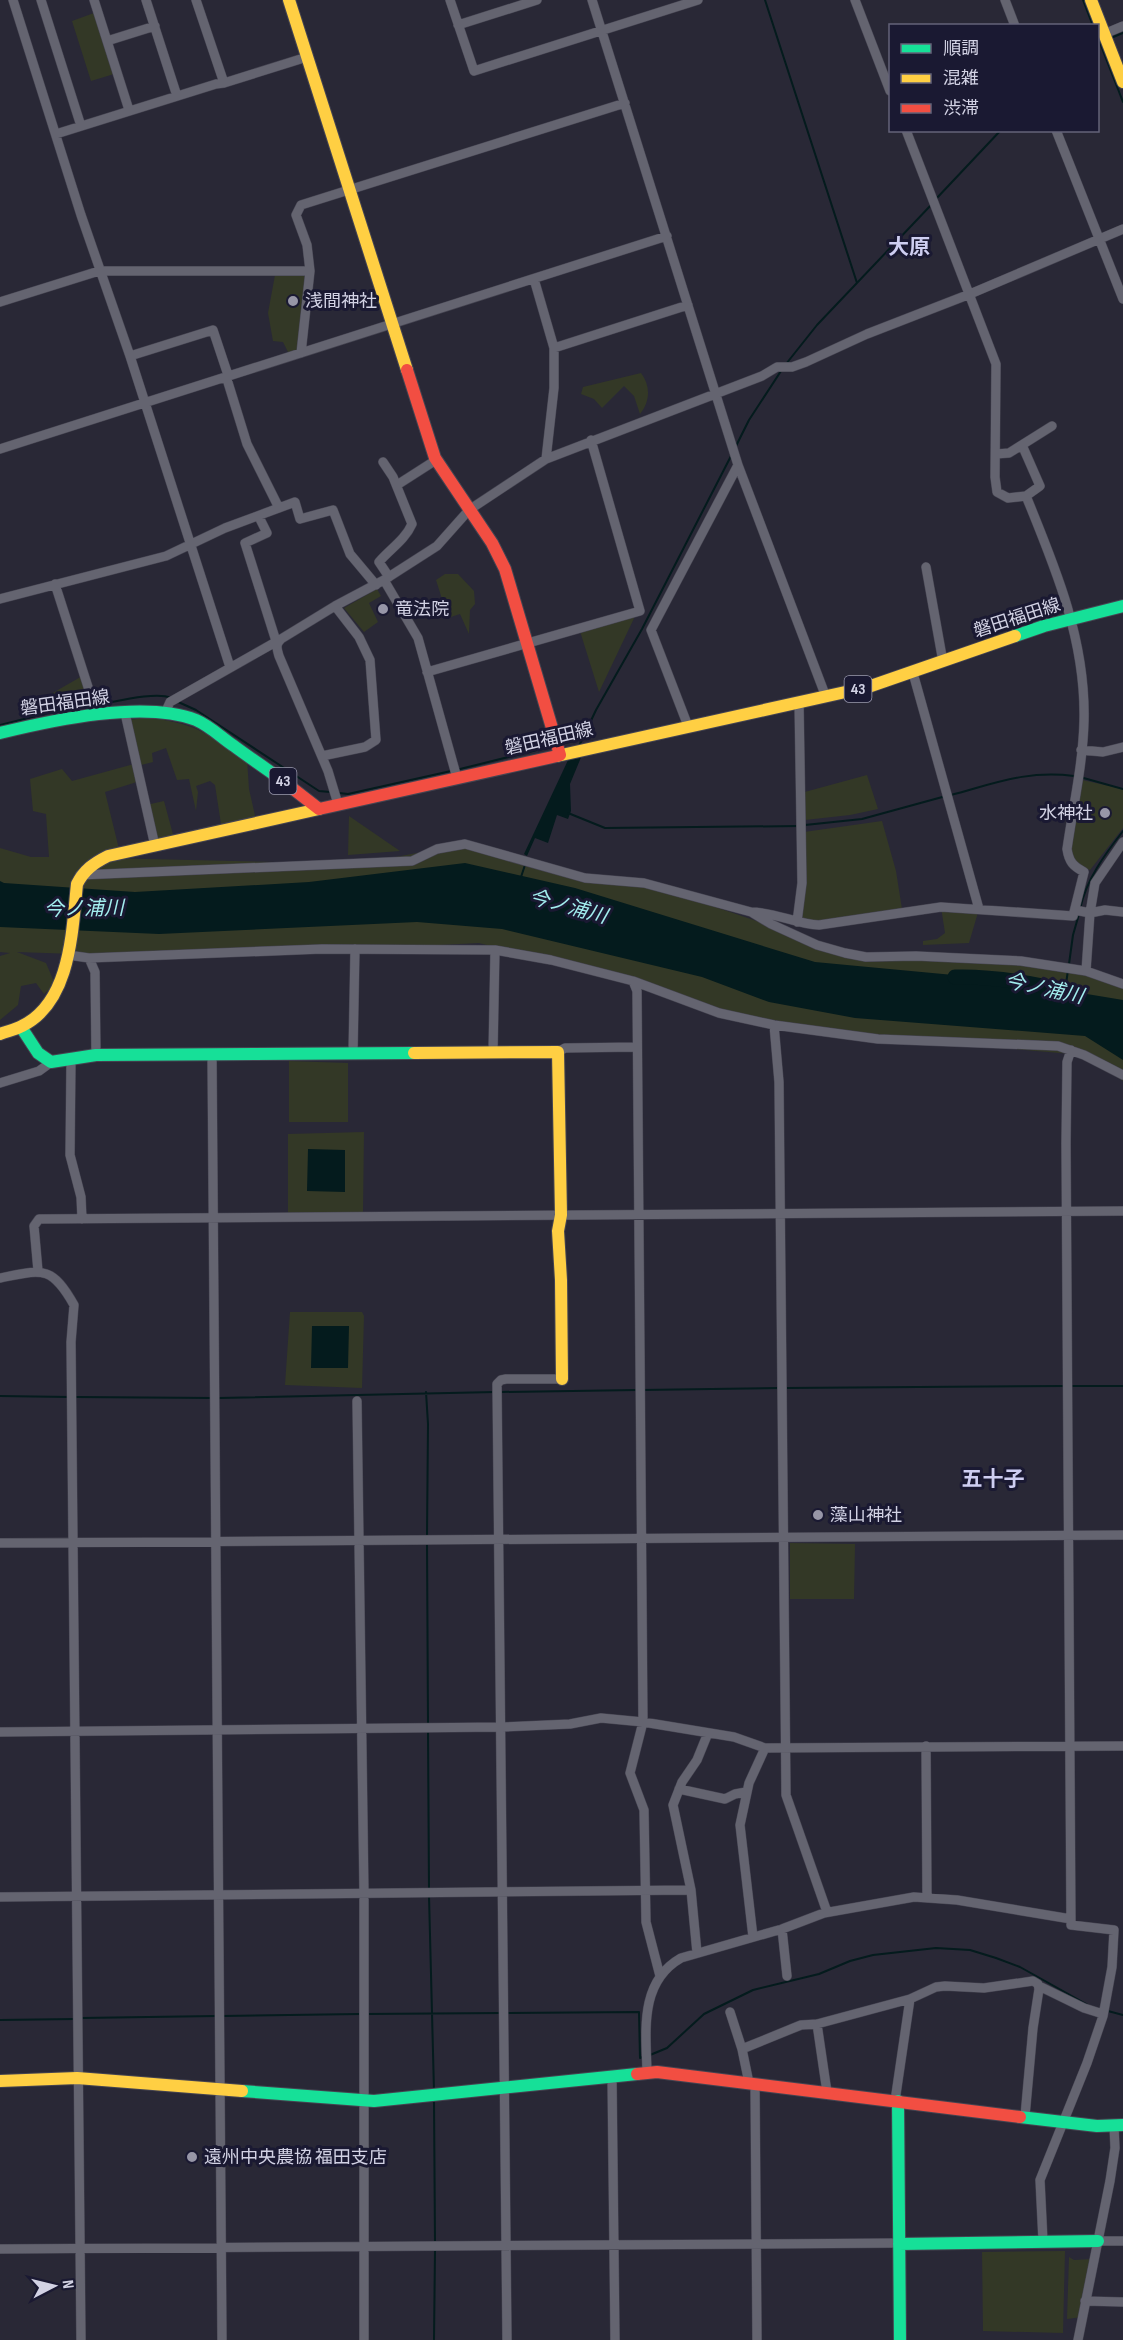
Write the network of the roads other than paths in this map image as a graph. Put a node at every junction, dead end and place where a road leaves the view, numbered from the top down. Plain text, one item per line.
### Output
1 (26, 0) edge
2 (41, 0) edge
3 (94, 0) edge
4 (146, 0) edge
5 (196, 0) edge
6 (289, 0) edge
7 (450, 0) edge
8 (537, 0) edge
9 (592, 0) edge
10 (698, 0) edge
11 (855, 0) edge
12 (1005, 0) edge
13 (1091, 0) edge
14 (14, 2) edge
15 (1014, 24) edge
16 (458, 25) junction
17 (155, 26) junction
18 (1123, 26) edge
19 (602, 31) junction
20 (1106, 39) junction
21 (107, 41) junction
22 (307, 57) junction
23 (1123, 82) edge
24 (224, 83) junction
25 (889, 86) edge
26 (177, 96) junction
27 (625, 103) junction
28 (129, 110) junction
29 (81, 126) junction
30 (907, 132) edge
31 (1057, 132) edge
32 (56, 134) junction
33 (350, 191) junction
34 (1123, 229) edge
35 (667, 237) junction
36 (1099, 239) junction
37 (99, 271) junction
38 (310, 271) junction
39 (534, 279) junction
40 (970, 294) junction
41 (1123, 299) edge
42 (0, 302) edge
43 (688, 305) junction
44 (393, 325) junction
45 (554, 348) junction
46 (301, 353) junction
47 (130, 356) junction
48 (227, 376) junction
49 (717, 394) junction
50 (145, 403) junction
51 (1052, 426) dead end
52 (591, 440) junction
53 (1022, 445) junction
54 (0, 449) edge
55 (996, 454) junction
56 (546, 459) junction
57 (436, 460) junction
58 (383, 462) dead end
59 (738, 465) junction
60 (397, 484) junction
61 (1026, 496) junction
62 (279, 508) junction
63 (469, 510) junction
64 (260, 517) junction
65 (190, 544) junction
66 (926, 567) dead end
67 (383, 580) junction
68 (55, 584) junction
69 (0, 598) edge
70 (335, 606) junction
71 (1123, 606) edge
72 (1071, 618) junction
73 (278, 640) junction
74 (527, 644) junction
75 (943, 662) junction
76 (230, 668) junction
77 (427, 672) junction
78 (913, 673) junction
79 (826, 697) junction
80 (799, 702) junction
81 (125, 713) junction
82 (165, 713) junction
83 (97, 716) junction
84 (688, 726) junction
85 (0, 733) edge
86 (1123, 747) edge
87 (1081, 750) junction
88 (560, 754) junction
89 (322, 756) junction
90 (457, 778) junction
91 (338, 804) junction
92 (319, 809) junction
93 (1123, 842) edge
94 (155, 846) junction
95 (79, 880) junction
96 (979, 909) junction
97 (1075, 910) junction
98 (751, 912) junction
99 (1123, 912) edge
100 (1090, 913) junction
101 (797, 922) junction
102 (355, 949) junction
103 (495, 950) junction
104 (68, 955) junction
105 (89, 958) junction
106 (1086, 971) junction
107 (633, 981) junction
108 (1123, 984) edge
109 (774, 1025) junction
110 (21, 1027) junction
111 (0, 1034) edge
112 (636, 1047) junction
113 (1071, 1050) junction
114 (558, 1052) junction
115 (493, 1053) junction
116 (353, 1054) junction
117 (96, 1055) junction
118 (212, 1055) junction
119 (71, 1060) junction
120 (50, 1063) junction
121 (1123, 1075) edge
122 (0, 1083) edge
123 (1123, 1211) edge
124 (1067, 1212) junction
125 (780, 1213) junction
126 (561, 1215) junction
127 (638, 1215) junction
128 (82, 1219) junction
129 (212, 1219) junction
130 (38, 1271) junction
131 (0, 1278) edge
132 (562, 1379) joint
133 (357, 1401) dead end
134 (1068, 1535) junction
135 (1123, 1535) edge
136 (783, 1538) junction
137 (359, 1539) junction
138 (640, 1539) junction
139 (499, 1540) junction
140 (74, 1542) junction
141 (215, 1542) junction
142 (0, 1543) edge
143 (643, 1722) junction
144 (502, 1727) junction
145 (363, 1728) junction
146 (216, 1730) junction
147 (75, 1731) junction
148 (0, 1732) edge
149 (708, 1733) junction
150 (1070, 1745) junction
151 (926, 1746) junction
152 (1123, 1746) edge
153 (785, 1747) junction
154 (765, 1748) junction
155 (679, 1789) junction
156 (746, 1792) junction
157 (691, 1890) junction
158 (645, 1892) junction
159 (364, 1893) junction
160 (502, 1893) junction
161 (218, 1894) junction
162 (77, 1896) junction
163 (0, 1897) edge
164 (927, 1897) junction
165 (827, 1912) junction
166 (1071, 1918) junction
167 (782, 1929) junction
168 (1119, 1929) edge
169 (753, 1937) junction
170 (697, 1953) junction
171 (660, 1976) junction
172 (787, 1976) dead end
173 (1039, 1986) junction
174 (910, 1999) junction
175 (730, 2012) dead end
176 (1103, 2014) junction
177 (817, 2024) junction
178 (742, 2049) junction
179 (646, 2072) junction
180 (612, 2076) junction
181 (77, 2078) junction
182 (0, 2081) edge
183 (752, 2083) junction
184 (219, 2087) junction
185 (504, 2088) junction
186 (827, 2092) junction
187 (363, 2100) junction
188 (897, 2101) junction
189 (1024, 2116) junction
190 (1062, 2121) junction
191 (1118, 2125) edge
192 (1043, 2241) junction
193 (1098, 2241) junction
194 (1123, 2241) edge
195 (899, 2243) junction
196 (756, 2244) junction
197 (614, 2245) junction
198 (507, 2246) junction
199 (363, 2247) junction
200 (222, 2248) junction
201 (0, 2249) edge
202 (79, 2249) junction
203 (1085, 2301) junction
204 (1123, 2302) edge
205 (81, 2340) edge
206 (222, 2340) edge
207 (364, 2340) edge
208 (507, 2340) edge
209 (615, 2340) edge
210 (757, 2340) edge
211 (900, 2340) edge
212 (1077, 2340) edge

1 - 14 street
2 - 29 street
3 - 21 street
4 - 17 street
5 - 24 street
6 - 22 street
7 - 16 street
8 - 16 street
9 - 19 street
10 - 19 street
11 - 25 street
12 - 15 street
13 - 20 street
14 - 32 street
16 - 19 street
17 - 21 street
17 - 26 street
18 - 20 street
19 - 27 street
20 - 23 street
21 - 28 street
22 - 24 street
22 - 33 street
24 - 26 street
26 - 28 street
27 - 33 street
27 - 35 street
28 - 29 street
29 - 32 street
30 - 40 street
31 - 36 street
32 - 37 street
33 - 38 street
33 - 44 street
34 - 36 street
35 - 39 street
35 - 43 street
36 - 40 street
36 - 41 street
37 - 38 street
37 - 42 street
37 - 47 street
38 - 46 street
39 - 44 street
39 - 45 street
40 - 49 street
40 - 55 street
43 - 45 street
43 - 49 street
44 - 46 street
44 - 57 street
45 - 56 street
46 - 48 street
47 - 48 street
47 - 50 street
48 - 50 street
48 - 62 street
49 - 52 street
49 - 59 street
50 - 54 street
50 - 65 street
51 - 53 street
52 - 56 street
52 - 74 street
53 - 55 street
53 - 61 street
55 - 61 street
56 - 63 street
57 - 60 street
57 - 63 street
58 - 60 street
59 - 79 street
59 - 84 street
60 - 67 street
61 - 72 street
62 - 64 street
62 - 67 street
63 - 67 street
63 - 74 street
64 - 65 street
64 - 73 street
65 - 68 street
65 - 76 street
66 - 75 street
67 - 70 street
67 - 77 street
68 - 69 street
68 - 83 street
70 - 73 street
70 - 89 street
71 - 72 street, 磐田福田線 / 43
72 - 75 street, 磐田福田線 / 43
72 - 87 street
73 - 76 street
73 - 89 street
74 - 77 street
74 - 88 street
75 - 78 street, 磐田福田線 / 43
76 - 82 street
77 - 90 street
78 - 79 street, 磐田福田線 / 43
78 - 96 street
79 - 80 street, 磐田福田線 / 43
80 - 84 street, 磐田福田線 / 43
80 - 101 street
81 - 82 street, 磐田福田線 / 43
81 - 83 street, 磐田福田線 / 43
81 - 94 street
82 - 92 street, 磐田福田線 / 43
83 - 85 street, 磐田福田線 / 43
84 - 88 street, 磐田福田線 / 43
86 - 87 street
87 - 97 street
88 - 90 street, 磐田福田線 / 43
89 - 91 street
90 - 91 street, 磐田福田線 / 43
91 - 92 street, 磐田福田線 / 43
92 - 94 street
93 - 100 street
94 - 95 street
95 - 98 street
95 - 104 street
96 - 97 street
96 - 101 street
97 - 100 street
98 - 101 street
98 - 106 street
99 - 100 street
100 - 106 street
102 - 103 street
102 - 105 street
102 - 116 street
103 - 107 street
103 - 115 street
104 - 105 street
104 - 110 street
105 - 117 street
106 - 108 street
107 - 109 street
107 - 112 street
109 - 113 street
109 - 125 street
110 - 111 street
110 - 120 street
112 - 114 street
112 - 127 street
113 - 121 street
113 - 124 street
114 - 115 street
114 - 126 street
115 - 116 street
116 - 118 street
117 - 118 street
117 - 119 street
118 - 129 street
119 - 120 street
119 - 128 street
120 - 122 street
123 - 124 street
124 - 125 street
124 - 134 street
125 - 127 street
125 - 136 street
126 - 127 street
126 - 129 street
126 - 132 street
127 - 138 street
128 - 129 street
128 - 130 street
129 - 141 street
130 - 131 street
130 - 140 street
132 - 139 street
133 - 137 street
134 - 135 street
134 - 136 street
134 - 150 street
136 - 138 street
136 - 153 street
137 - 139 street
137 - 141 street
137 - 145 street
138 - 139 street
138 - 143 street
139 - 144 street
140 - 141 street
140 - 142 street
140 - 147 street
141 - 146 street
143 - 144 street
143 - 149 street
143 - 158 street
144 - 145 street
144 - 160 street
145 - 146 street
145 - 159 street
146 - 147 street
146 - 161 street
147 - 148 street
147 - 162 street
149 - 154 street
149 - 155 street
150 - 151 street
150 - 152 street
150 - 166 street
151 - 153 street
151 - 164 street
153 - 154 street
153 - 165 street
154 - 156 street
155 - 156 street
155 - 157 street
156 - 169 street
157 - 158 street
157 - 170 street
158 - 160 street
158 - 171 street
159 - 160 street
159 - 161 street
159 - 187 street
160 - 185 street
161 - 162 street
161 - 184 street
162 - 163 street
162 - 181 street
164 - 165 street
164 - 166 street
165 - 167 street
166 - 168 street
167 - 169 street
167 - 172 street
168 - 176 street
169 - 170 street
170 - 171 street
171 - 179 street
173 - 174 street
173 - 176 street
173 - 189 street
174 - 177 street
174 - 188 street
175 - 178 street
176 - 190 street
177 - 178 street
177 - 186 street
178 - 183 street
179 - 180 street
179 - 183 street
180 - 185 street
180 - 197 street
181 - 182 street
181 - 184 street
181 - 202 street
183 - 186 street
183 - 196 street
184 - 187 street
184 - 200 street
185 - 187 street
185 - 198 street
186 - 188 street
187 - 199 street
188 - 189 street
188 - 195 street
189 - 190 street
190 - 191 street
190 - 192 street
191 - 193 street
192 - 193 street
192 - 195 street
193 - 194 street
193 - 203 street
195 - 196 street
195 - 211 street
196 - 197 street
196 - 210 street
197 - 198 street
197 - 209 street
198 - 199 street
198 - 208 street
199 - 200 street
199 - 207 street
200 - 202 street
200 - 206 street
201 - 202 street
202 - 205 street
203 - 204 street
203 - 212 street

